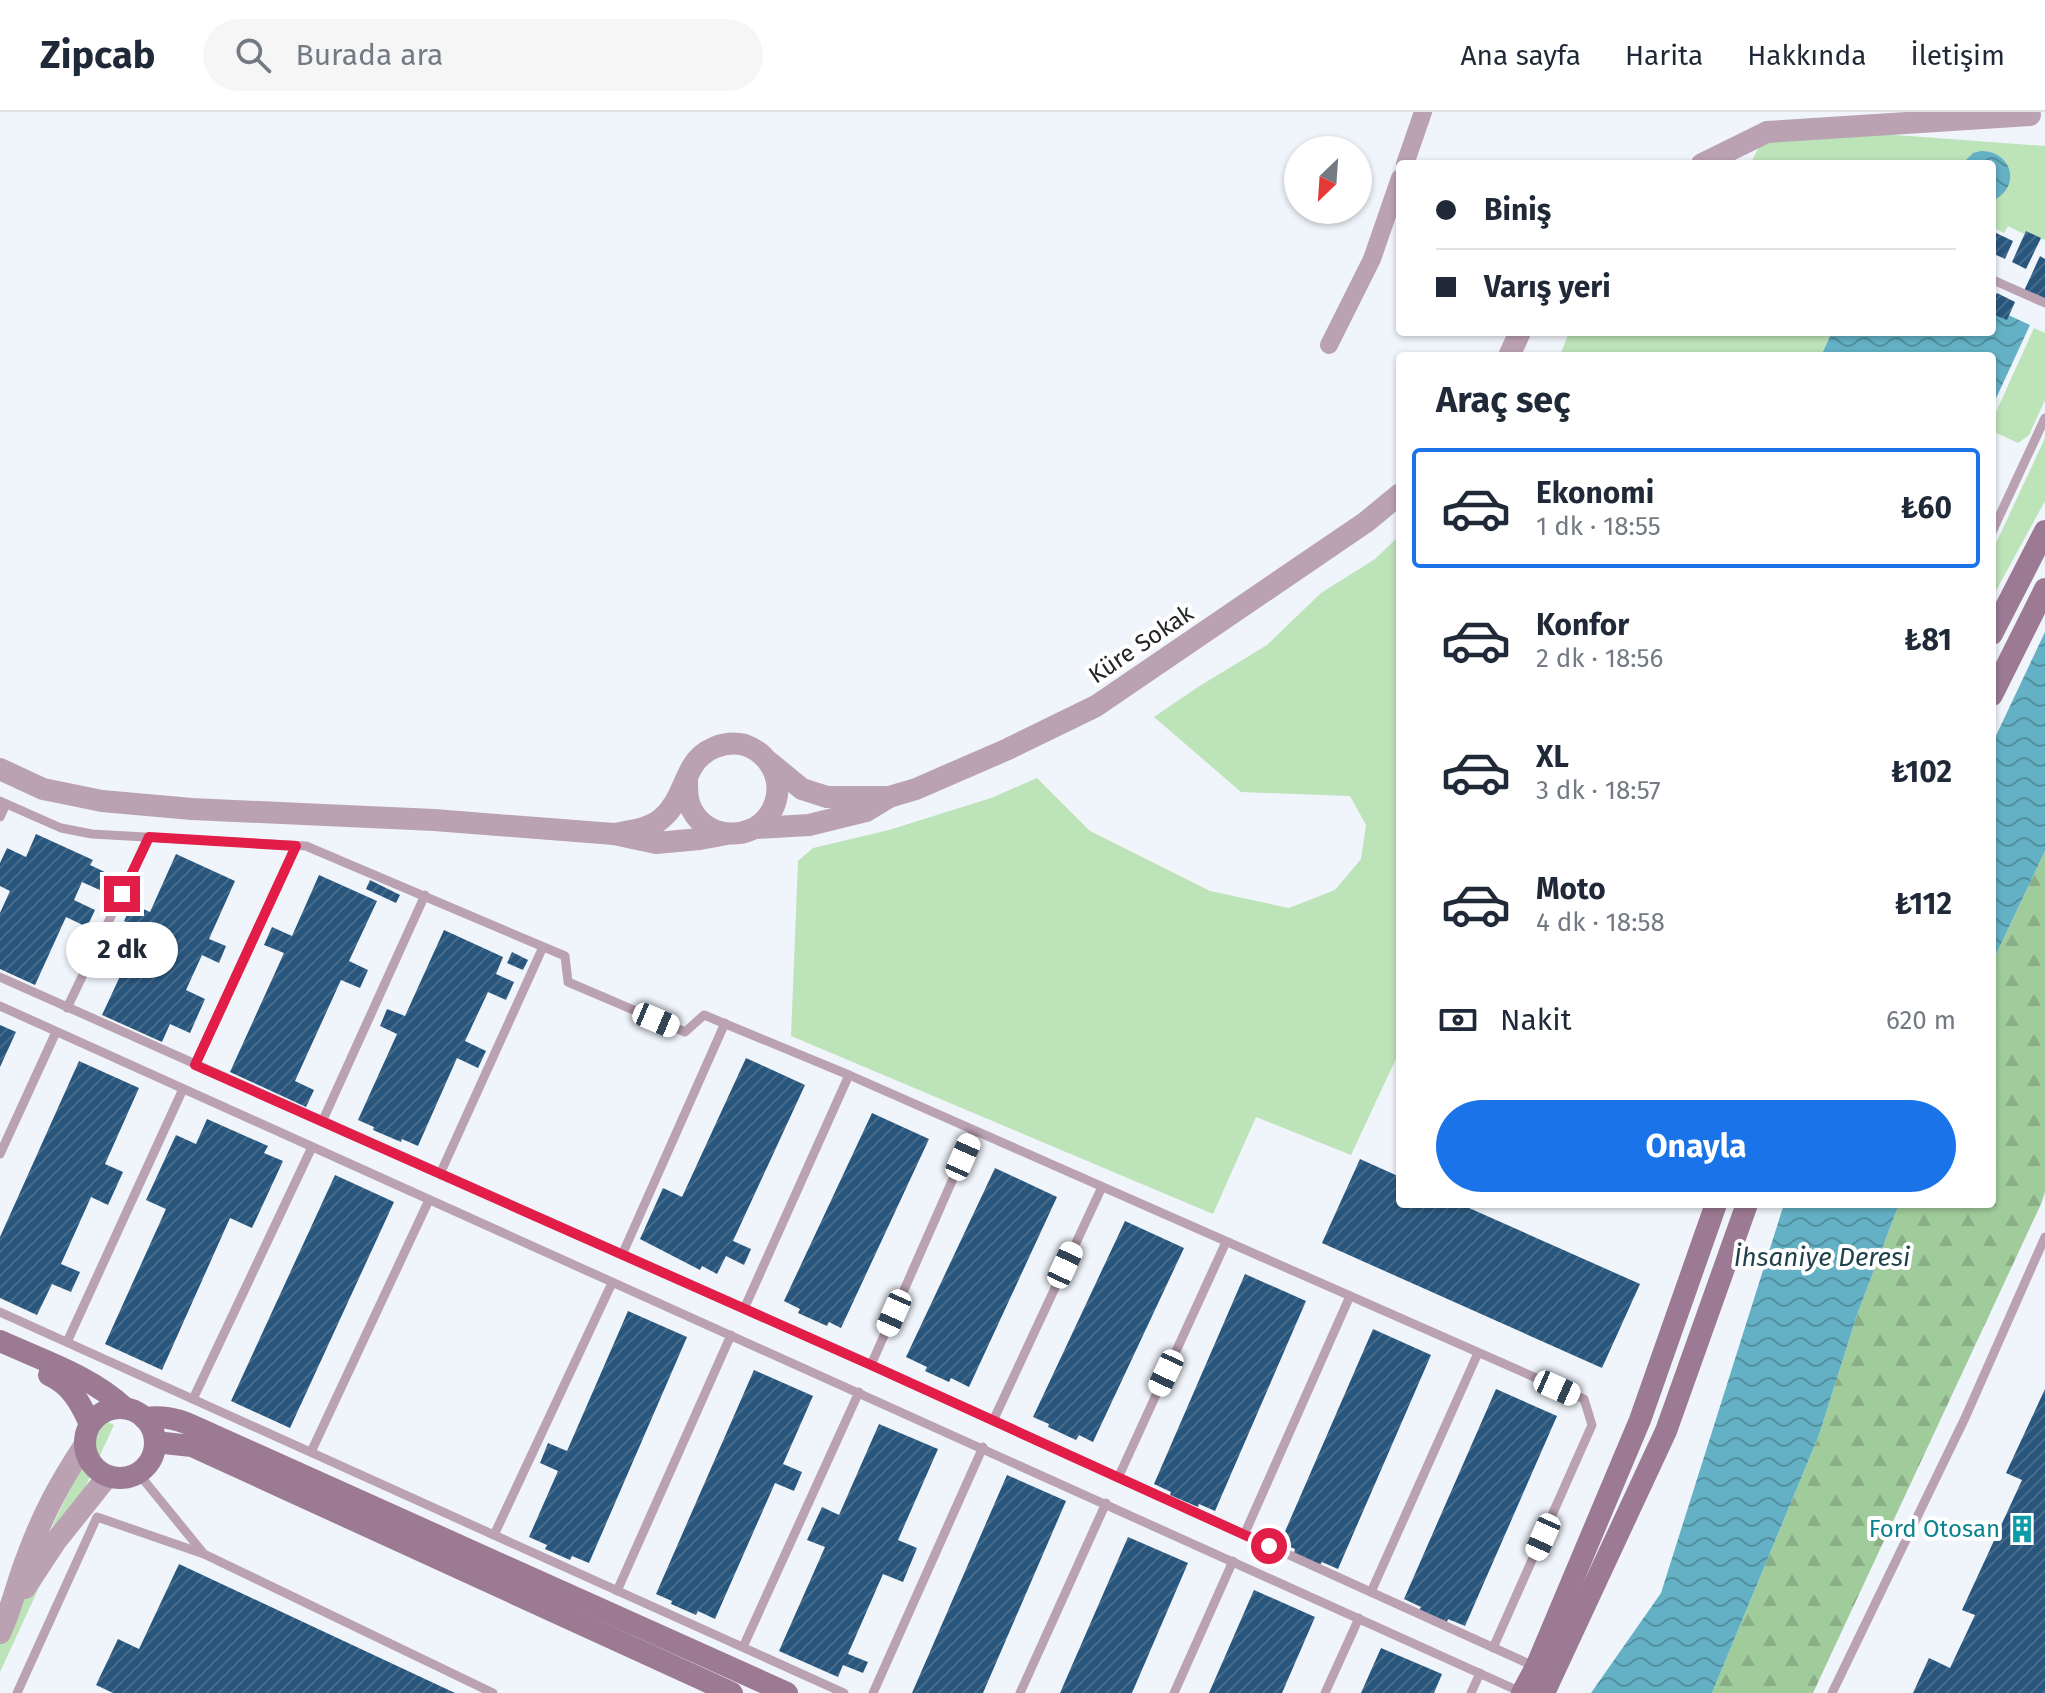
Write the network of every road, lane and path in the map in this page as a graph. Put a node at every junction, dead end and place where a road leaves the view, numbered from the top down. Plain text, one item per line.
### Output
1 (1423, 112) edge
2 (2040, 117) edge
3 (1406, 160) edge
4 (1710, 160) edge
5 (1396, 190) edge
6 (1996, 281) edge
7 (2045, 303) edge
8 (1329, 345) dead end
9 (2045, 418) edge
10 (1396, 497) edge
11 (1996, 523) edge
12 (2045, 531) edge
13 (2045, 589) edge
14 (1996, 626) edge
15 (1996, 687) edge
16 (769, 762) junction
17 (0, 769) edge
18 (687, 780) junction
19 (889, 797) junction
20 (3, 802) edge
21 (0, 817) edge
22 (756, 828) junction
23 (614, 834) junction
24 (727, 834) junction
25 (149, 837) junction
26 (296, 846) junction
27 (425, 895) junction
28 (543, 947) junction
29 (0, 977) edge
30 (0, 1006) edge
31 (67, 1008) junction
32 (725, 1023) junction
33 (56, 1032) junction
34 (195, 1065) junction
35 (849, 1075) junction
36 (183, 1089) junction
37 (322, 1122) junction
38 (974, 1131) junction
39 (312, 1147) junction
40 (0, 1154) edge
41 (440, 1174) junction
42 (1102, 1187) junction
43 (429, 1200) junction
44 (1715, 1208) edge
45 (1746, 1208) edge
46 (2045, 1237) edge
47 (1226, 1242) junction
48 (622, 1255) junction
49 (612, 1283) junction
50 (1350, 1296) junction
51 (744, 1309) junction
52 (0, 1312) edge
53 (731, 1335) junction
54 (0, 1341) edge
55 (67, 1342) junction
56 (0, 1353) edge
57 (1478, 1353) junction
58 (871, 1365) junction
59 (859, 1392) junction
60 (193, 1399) junction
61 (134, 1413) junction
62 (993, 1421) junction
63 (90, 1424) junction
64 (155, 1442) junction
65 (84, 1446) junction
66 (983, 1447) junction
67 (311, 1452) junction
68 (138, 1473) junction
69 (107, 1477) junction
70 (1118, 1478) junction
71 (1106, 1503) junction
72 (494, 1535) junction
73 (1244, 1535) junction
74 (204, 1554) junction
75 (1233, 1561) junction
76 (617, 1591) junction
77 (1371, 1592) junction
78 (11, 1609) junction
79 (1359, 1618) junction
80 (0, 1633) edge
81 (743, 1647) junction
82 (1493, 1648) junction
83 (1536, 1667) junction
84 (1480, 1673) junction
85 (17, 1693) edge
86 (493, 1693) edge
87 (732, 1693) edge
88 (787, 1693) edge
89 (844, 1693) edge
90 (873, 1693) edge
91 (1020, 1693) edge
92 (1174, 1693) edge
93 (1325, 1693) edge
94 (1471, 1693) edge
95 (1522, 1693) edge
96 (1544, 1693) edge
97 (1832, 1693) edge

1 - 3 street
2 - 4 street
5 - 8 street
6 - 7 lane
9 - 11 lane
10 - 19 street, Küre Sokak
12 - 14 main road
13 - 15 main road
16 - 18 street
16 - 19 street
16 - 22 street
17 - 23 street
18 - 23 street
18 - 24 street
19 - 22 street
20 - 21 lane
20 - 25 lane
22 - 24 street
23 - 24 street
25 - 26 lane
25 - 31 lane
26 - 27 lane
26 - 34 lane
27 - 28 lane
27 - 37 lane
28 - 32 lane
28 - 41 lane
29 - 31 lane
30 - 33 lane
31 - 34 lane
32 - 35 lane
32 - 48 lane
33 - 36 lane
33 - 40 lane
34 - 37 lane
35 - 38 lane
35 - 51 lane
36 - 39 lane
36 - 55 lane
37 - 41 lane
38 - 42 lane
38 - 58 lane
39 - 43 lane
39 - 60 lane
41 - 48 lane
42 - 47 lane
42 - 62 lane
43 - 49 lane
43 - 67 lane
44 - 83 main road
45 - 96 main road
46 - 97 lane
47 - 50 lane
47 - 70 lane
48 - 51 lane
49 - 53 lane
49 - 72 lane
50 - 57 lane
50 - 73 lane
51 - 58 lane
52 - 55 lane
53 - 59 lane
53 - 76 lane
54 - 61 main road
55 - 60 lane
56 - 63 main road
57 - 77 lane
57 - 82 lane
58 - 62 lane
59 - 66 lane
59 - 81 lane
60 - 67 lane
61 - 63 main road
61 - 64 main road
61 - 88 main road
62 - 70 lane
63 - 65 main road
64 - 68 main road
64 - 87 main road
65 - 69 main road
65 - 78 street
66 - 71 lane
66 - 90 lane
67 - 72 lane
68 - 69 main road
68 - 74 lane
69 - 78 street
70 - 73 lane
71 - 75 lane
71 - 91 lane
72 - 76 lane
73 - 77 lane
74 - 85 lane
74 - 86 lane
75 - 79 lane
75 - 92 lane
76 - 81 lane
77 - 82 lane
78 - 80 street
79 - 84 lane
79 - 93 lane
81 - 89 lane
82 - 83 lane
83 - 95 main road
84 - 94 lane
84 - 95 lane

